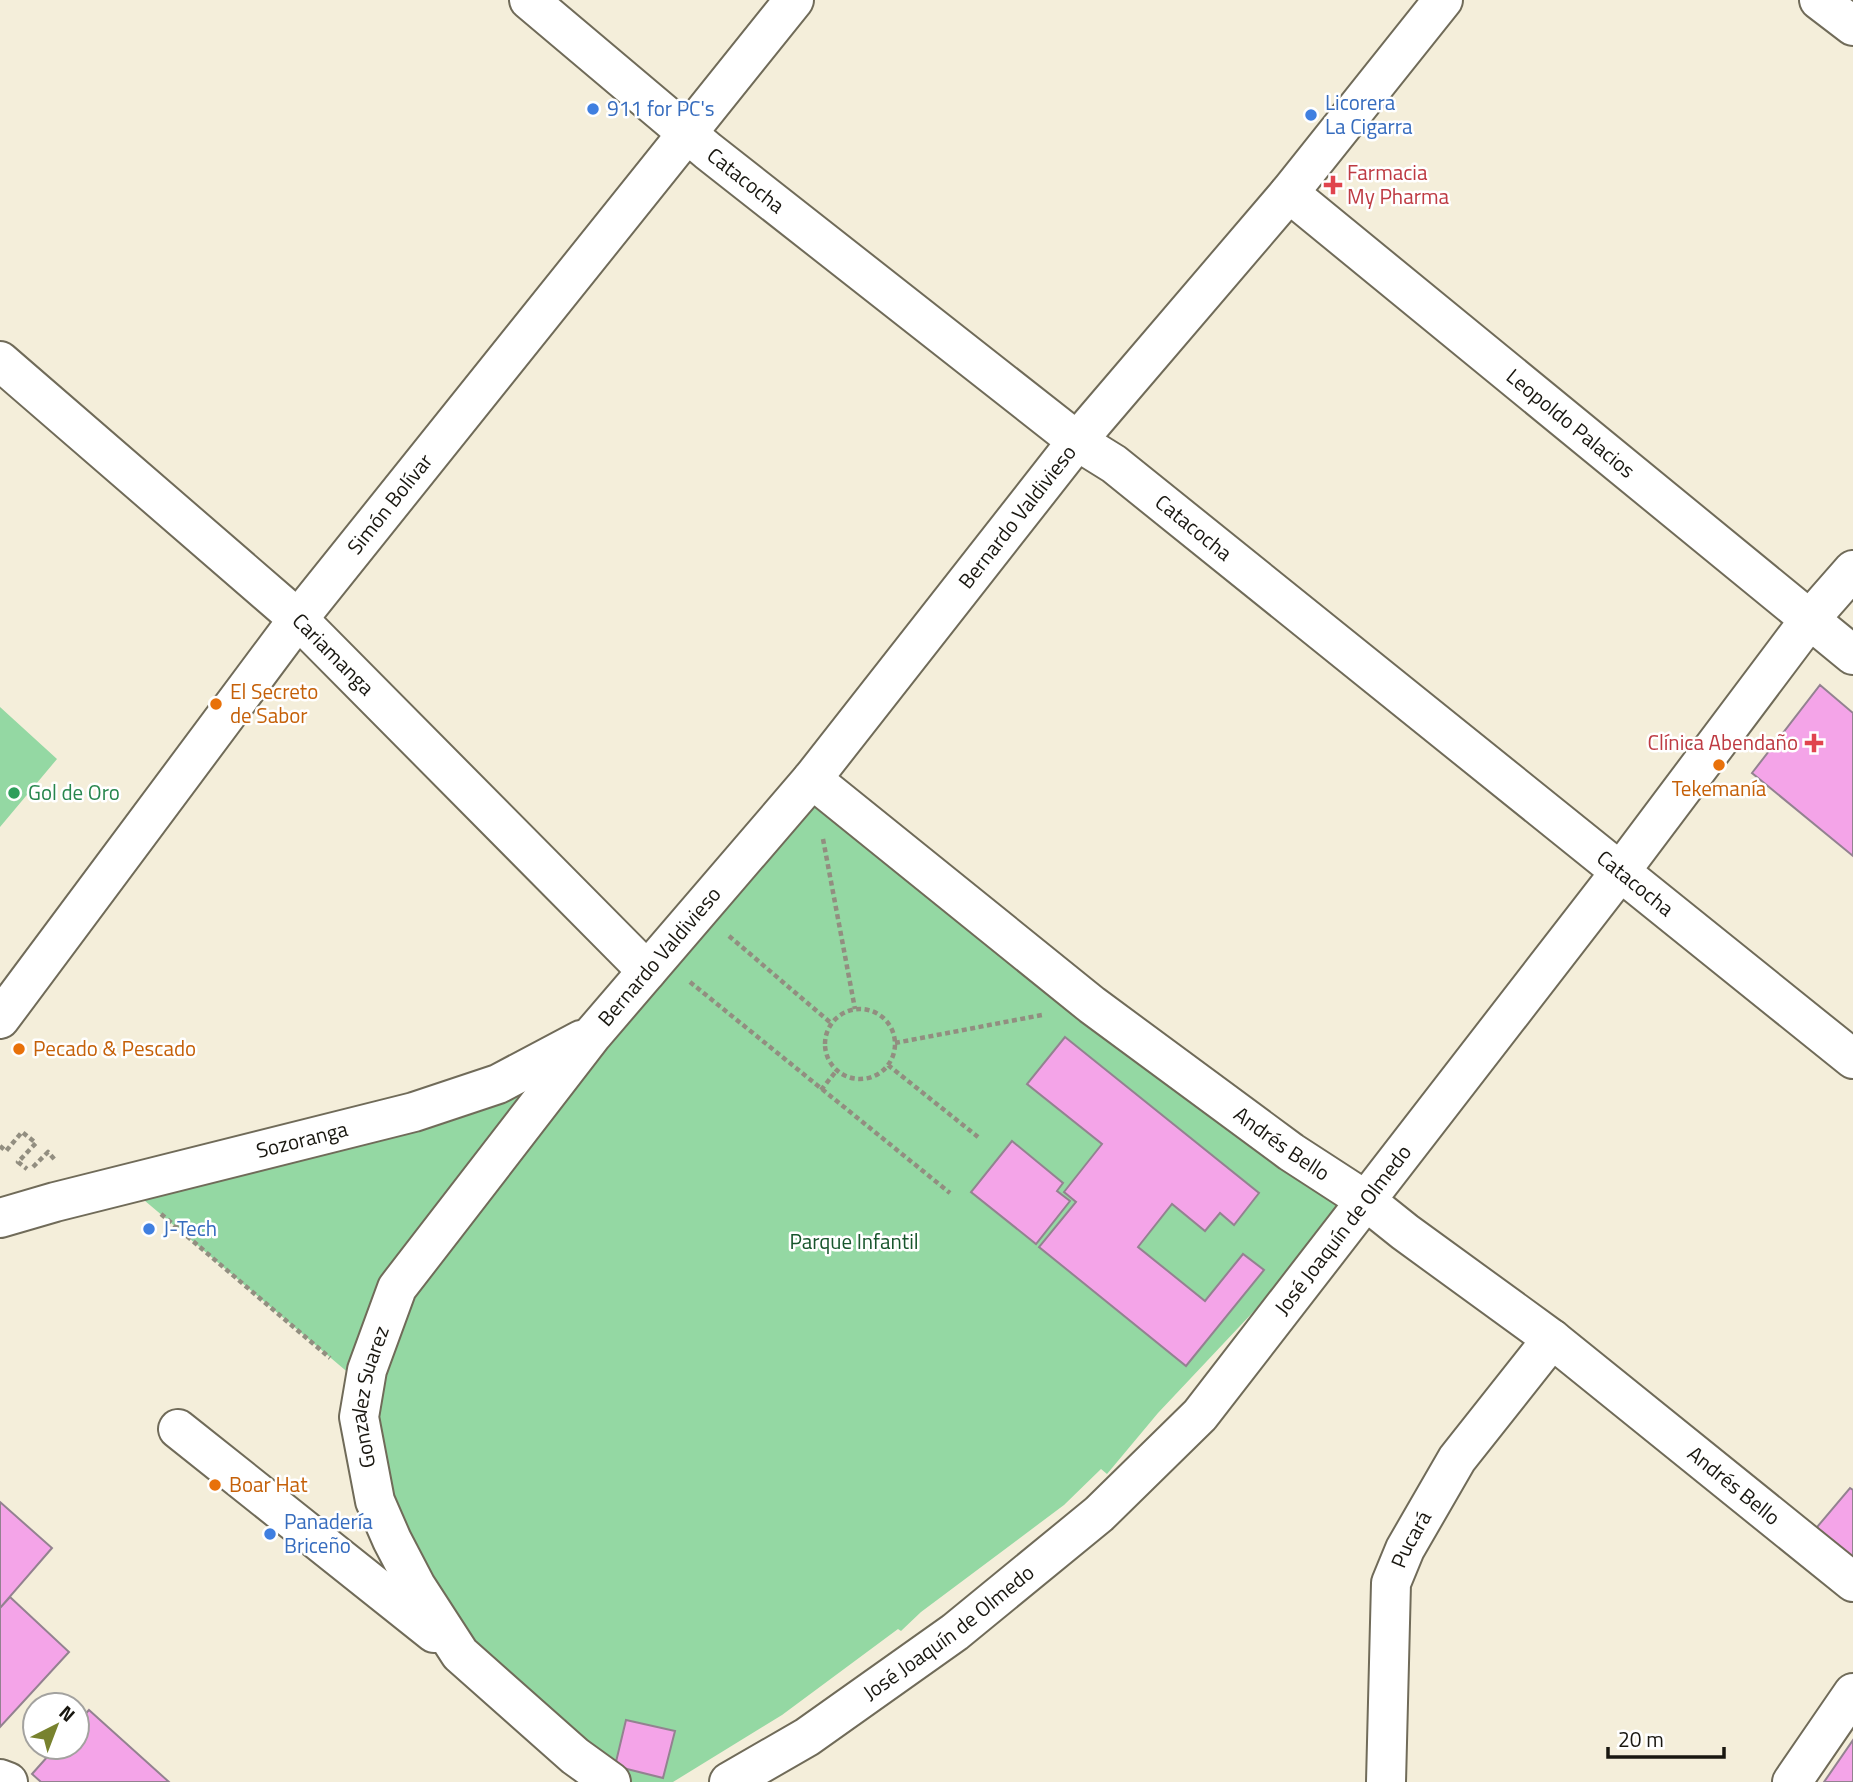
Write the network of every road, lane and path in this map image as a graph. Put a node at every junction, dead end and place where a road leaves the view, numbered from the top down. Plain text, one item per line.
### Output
1 (529, 0) edge
2 (794, 0) edge
3 (1443, 0) edge
4 (1819, 0) edge
5 (1853, 26) edge
6 (687, 133) junction
7 (1289, 193) junction
8 (0, 361) edge
9 (1077, 441) junction
10 (1853, 570) edge
11 (298, 619) junction
12 (1810, 620) junction
13 (1853, 655) edge
14 (812, 779) junction
15 (1620, 872) junction
16 (699, 911) junction
17 (653, 964) junction
18 (1092, 1005) junction
19 (855, 1009) junction
20 (0, 1019) edge
21 (832, 1024) junction
22 (593, 1034) junction
23 (895, 1043) junction
24 (1853, 1059) edge
25 (888, 1065) junction
26 (837, 1070) junction
27 (821, 1090) junction
28 (978, 1137) dead end
29 (0, 1146) edge
30 (125, 1184) junction
31 (950, 1194) dead end
32 (1365, 1200) junction
33 (55, 1202) junction
34 (0, 1218) edge
35 (1552, 1339) junction
36 (364, 1386) junction
37 (178, 1429) dead end
38 (1853, 1582) edge
39 (460, 1654) junction
40 (1853, 1693) edge
41 (0, 1779) edge
42 (8, 1782) edge
43 (611, 1782) edge
44 (730, 1782) edge
45 (1386, 1782) edge
46 (1792, 1782) edge

1 - 6 street, Catacocha
2 - 6 street, Simón Bolívar
3 - 7 street, Bernardo Valdivieso
4 - 5 street
6 - 9 street, Catacocha
6 - 11 street, Simón Bolívar
7 - 9 street, Bernardo Valdivieso
7 - 12 street, Leopoldo Palacios
8 - 11 street, Cariamanga
9 - 14 street, Bernardo Valdivieso
9 - 15 street, Catacocha
10 - 12 street, José Joaquín de Olmedo
11 - 17 street, Cariamanga
11 - 20 street, Simón Bolívar
12 - 13 street, Leopoldo Palacios
12 - 15 street, José Joaquín de Olmedo
14 - 16 street, Bernardo Valdivieso
14 - 18 street, Andrés Bello
14 - 19 path
15 - 24 street, Catacocha
15 - 32 street, José Joaquín de Olmedo
16 - 17 street, Bernardo Valdivieso
16 - 21 path
17 - 22 street, Bernardo Valdivieso
17 - 27 path
18 - 23 path
18 - 32 street, Andrés Bello
19 - 21 path
19 - 23 path
21 - 26 path
22 - 30 street, Sozoranga
22 - 36 street, Gonzalez Suarez
23 - 25 path
25 - 26 path
25 - 28 path
26 - 27 path
27 - 31 path
29 - 33 path
30 - 33 street, Sozoranga
30 - 36 path
32 - 35 street, Andrés Bello
32 - 44 street, José Joaquín de Olmedo
33 - 34 street, Sozoranga
35 - 38 street, Andrés Bello
35 - 45 street, Pucará
36 - 39 street, Gonzalez Suarez
37 - 39 street
39 - 43 street, Gonzalez Suarez
40 - 46 street
41 - 42 street

